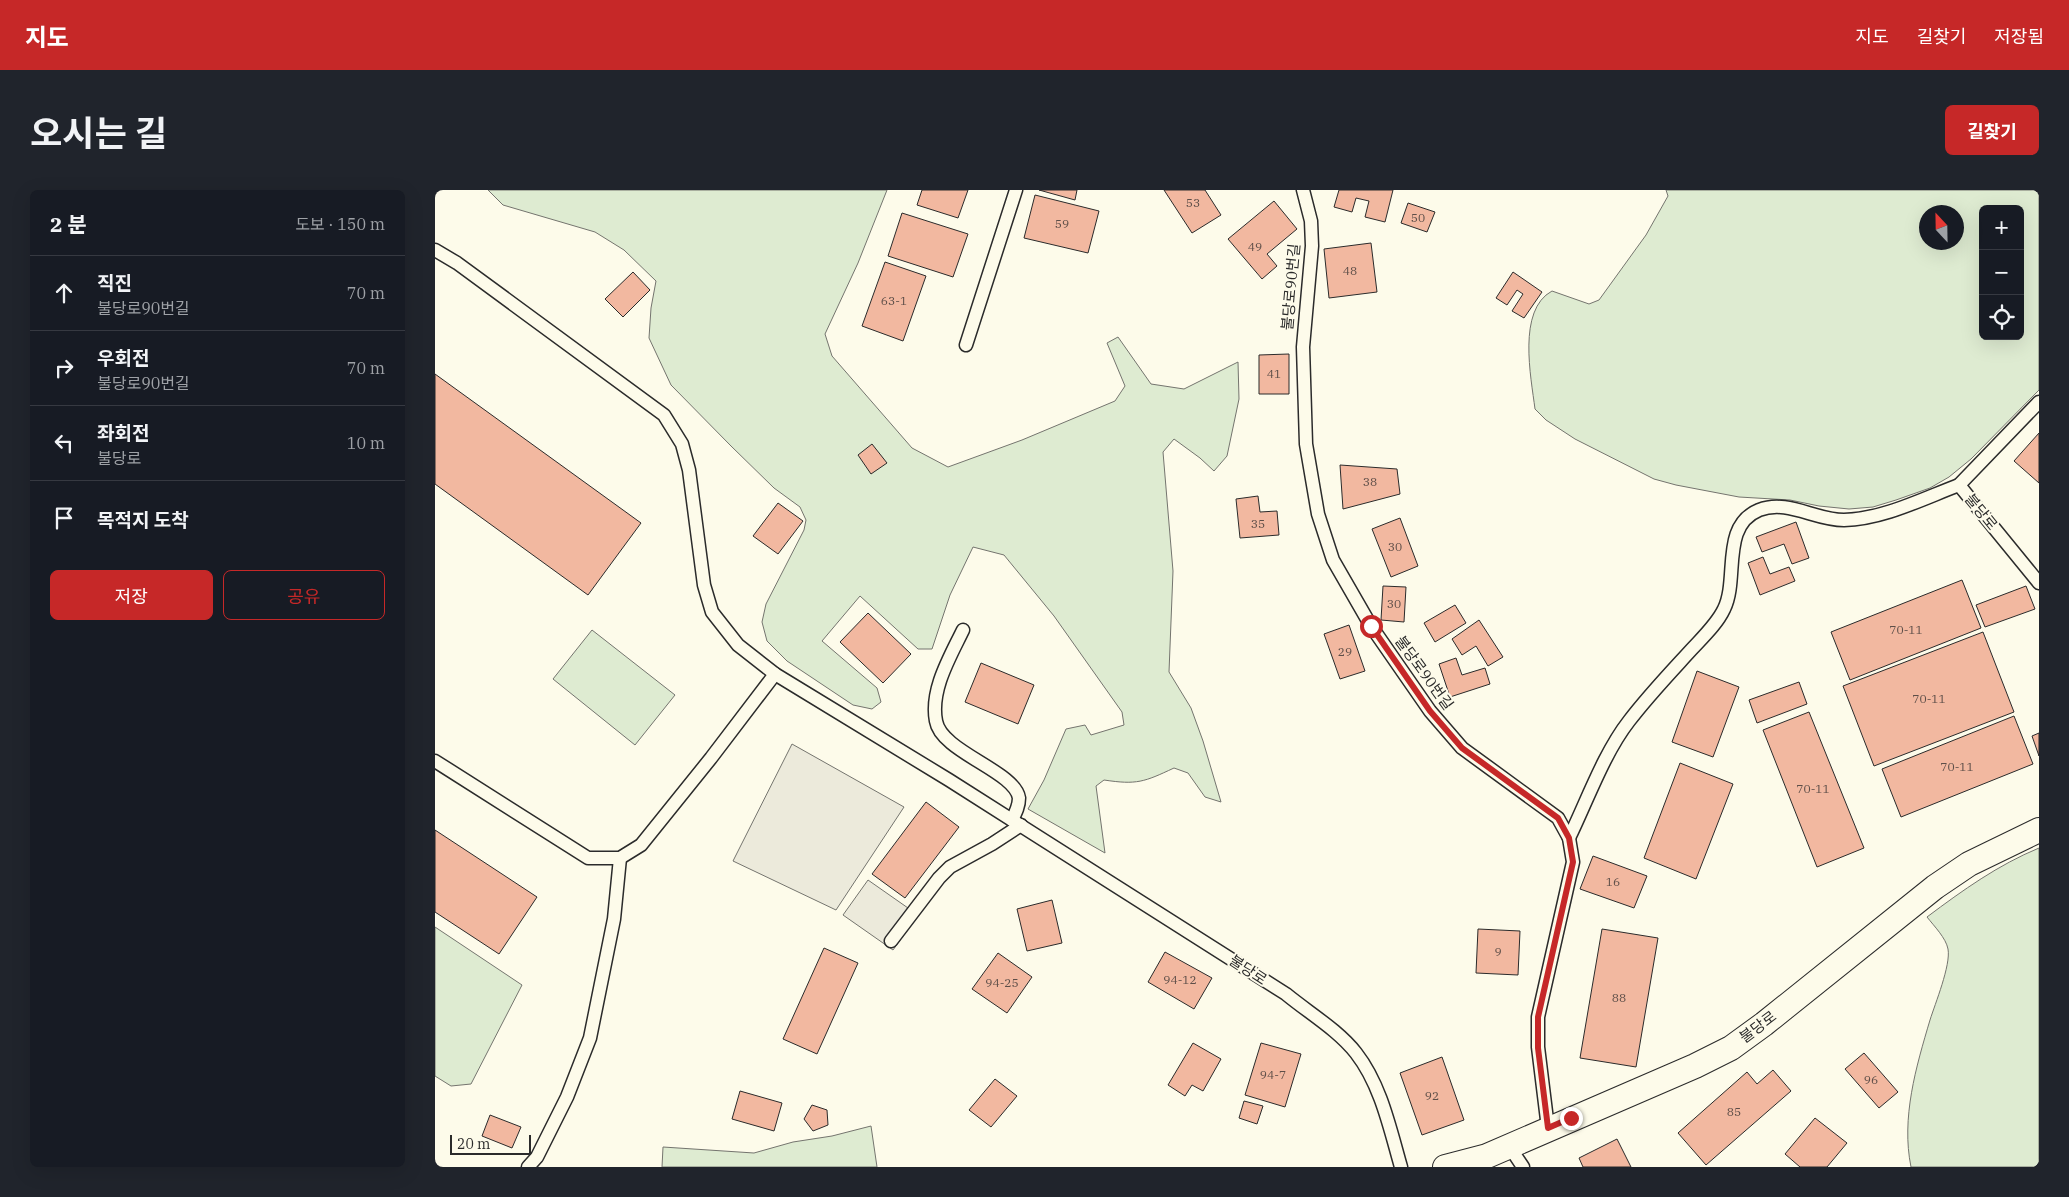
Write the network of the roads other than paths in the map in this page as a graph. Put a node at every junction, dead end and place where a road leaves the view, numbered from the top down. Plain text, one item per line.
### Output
1 (1016, 190) edge
2 (1303, 190) edge
3 (435, 250) edge
4 (966, 345) dead end
5 (2039, 402) edge
6 (1959, 485) junction
7 (2039, 583) edge
8 (963, 630) dead end
9 (775, 674) junction
10 (435, 761) edge
11 (1021, 825) junction
12 (2039, 830) edge
13 (1569, 838) junction
14 (620, 858) junction
15 (891, 941) dead end
16 (1548, 1128) junction
17 (1509, 1146) junction
18 (528, 1167) edge
19 (1401, 1167) edge
20 (1445, 1167) edge
21 (1523, 1167) edge

1 - 4 lane
2 - 13 lane, 불당로90번길
3 - 9 lane, 불당로
5 - 6 lane, 불당로
6 - 7 lane, 불당로
6 - 13 lane
8 - 11 lane
9 - 11 lane, 불당로
9 - 14 lane
10 - 14 lane
11 - 15 lane
11 - 19 lane, 불당로
12 - 16 street, 불당로
13 - 16 lane, 불당로90번길
14 - 18 lane
16 - 17 street, 불당로
17 - 20 street, 불당로
17 - 21 lane

